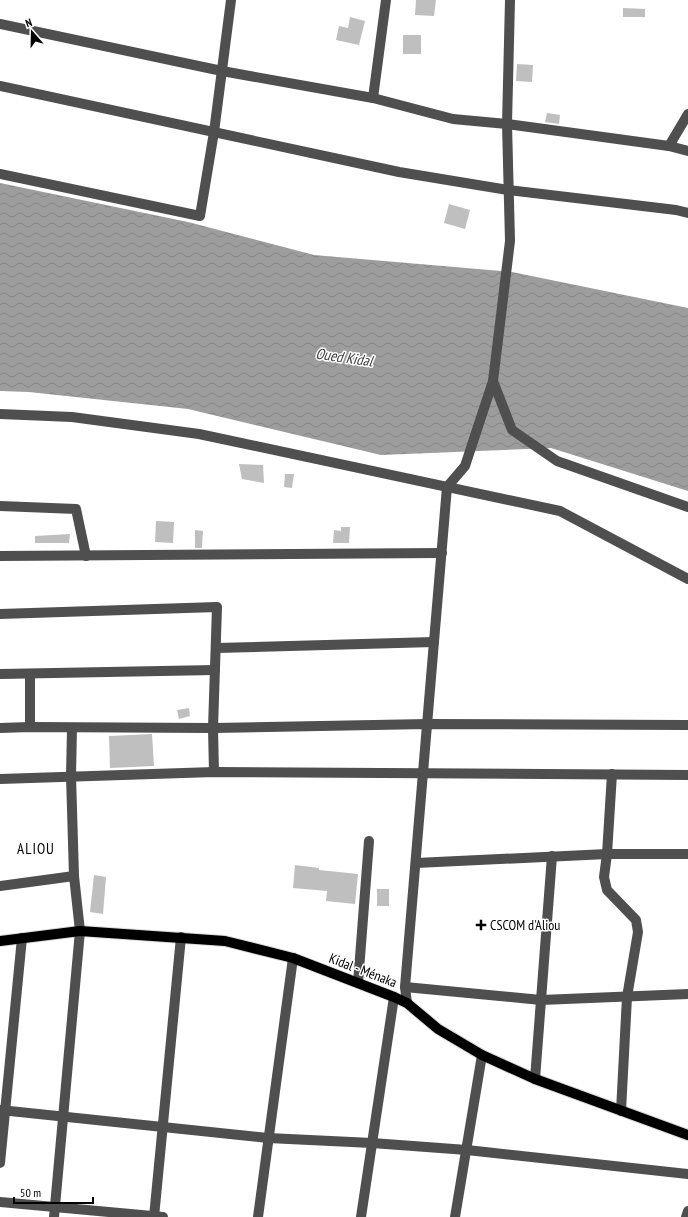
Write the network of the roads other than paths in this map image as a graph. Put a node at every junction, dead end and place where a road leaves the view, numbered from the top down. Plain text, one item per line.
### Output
1 (231, 0) edge
2 (386, 0) edge
3 (510, 0) edge
4 (0, 24) edge
5 (222, 71) junction
6 (0, 86) edge
7 (373, 98) junction
8 (688, 114) edge
9 (507, 124) junction
10 (214, 132) junction
11 (669, 146) junction
12 (688, 151) edge
13 (0, 174) edge
14 (508, 190) junction
15 (688, 213) edge
16 (493, 381) junction
17 (0, 414) edge
18 (448, 487) junction
19 (0, 506) edge
20 (688, 507) edge
21 (442, 553) junction
22 (0, 556) edge
23 (86, 556) junction
24 (688, 579) edge
25 (0, 614) edge
26 (434, 642) junction
27 (216, 648) junction
28 (215, 670) junction
29 (0, 674) edge
30 (30, 674) junction
31 (427, 724) junction
32 (688, 725) edge
33 (30, 727) junction
34 (0, 728) edge
35 (72, 728) junction
36 (213, 728) junction
37 (214, 772) junction
38 (423, 773) junction
39 (612, 774) junction
40 (688, 775) edge
41 (71, 776) junction
42 (0, 779) edge
43 (369, 841) dead end
44 (607, 854) junction
45 (688, 854) edge
46 (552, 856) junction
47 (416, 863) junction
48 (74, 876) junction
49 (0, 886) edge
50 (80, 931) junction
51 (181, 937) junction
52 (22, 938) junction
53 (0, 942) edge
54 (293, 958) junction
55 (358, 983) junction
56 (405, 987) junction
57 (688, 994) edge
58 (394, 997) junction
59 (627, 997) junction
60 (540, 1000) junction
61 (407, 1003) junction
62 (482, 1055) junction
63 (535, 1079) junction
64 (2, 1111) edge
65 (621, 1111) junction
66 (62, 1117) junction
67 (162, 1127) junction
68 (688, 1135) edge
69 (268, 1138) junction
70 (372, 1143) junction
71 (467, 1150) junction
72 (0, 1162) edge
73 (688, 1174) edge
74 (0, 1202) edge
75 (688, 1211) edge
76 (54, 1212) edge
77 (157, 1217) edge
78 (258, 1217) edge
79 (361, 1217) edge
80 (455, 1217) edge
81 (686, 1217) edge

1 - 5 street
2 - 7 street
3 - 9 street
4 - 5 street
5 - 7 street
5 - 10 street
6 - 10 street
7 - 9 street
8 - 11 street
9 - 11 street
9 - 14 street
10 - 13 street
10 - 14 street
11 - 12 street
14 - 15 street
14 - 16 street
16 - 18 street
16 - 20 street
17 - 18 street
18 - 21 street
18 - 24 street
19 - 23 street
21 - 23 street
21 - 26 street
22 - 23 street
25 - 27 street
26 - 27 street
26 - 31 street
27 - 28 street
28 - 30 street
28 - 36 street
29 - 30 street
30 - 33 street
31 - 32 street
31 - 36 street
31 - 38 street
33 - 34 street
33 - 35 street
35 - 36 street
35 - 41 street
36 - 37 street
37 - 38 street
37 - 41 street
38 - 39 street
38 - 47 street
39 - 40 street
39 - 44 street
41 - 42 street
41 - 48 street
43 - 55 street
44 - 45 street
44 - 46 street
44 - 59 street
46 - 47 street
46 - 60 street
47 - 56 street
48 - 49 street
48 - 50 street
50 - 51 main road, Kidal - Ménaka
50 - 52 main road, Kidal - Ménaka
50 - 66 street
51 - 54 main road, Kidal - Ménaka
51 - 67 street
52 - 53 main road, Kidal - Ménaka
52 - 64 street
54 - 55 main road, Kidal - Ménaka
54 - 69 street
55 - 58 main road, Kidal - Ménaka
56 - 60 street
56 - 61 street
57 - 59 street
58 - 61 main road, Kidal - Ménaka
58 - 70 street
59 - 60 street
59 - 65 street
60 - 63 street
61 - 62 main road, Kidal - Ménaka
62 - 63 main road, Kidal - Ménaka
62 - 71 street
63 - 65 main road, Kidal - Ménaka
64 - 66 street
64 - 72 street
65 - 68 main road, Kidal - Ménaka
66 - 67 street
66 - 76 street
67 - 69 street
67 - 77 street
69 - 70 street
69 - 78 street
70 - 71 street
70 - 79 street
71 - 73 street
71 - 80 street
74 - 76 street
75 - 81 street
76 - 77 street

